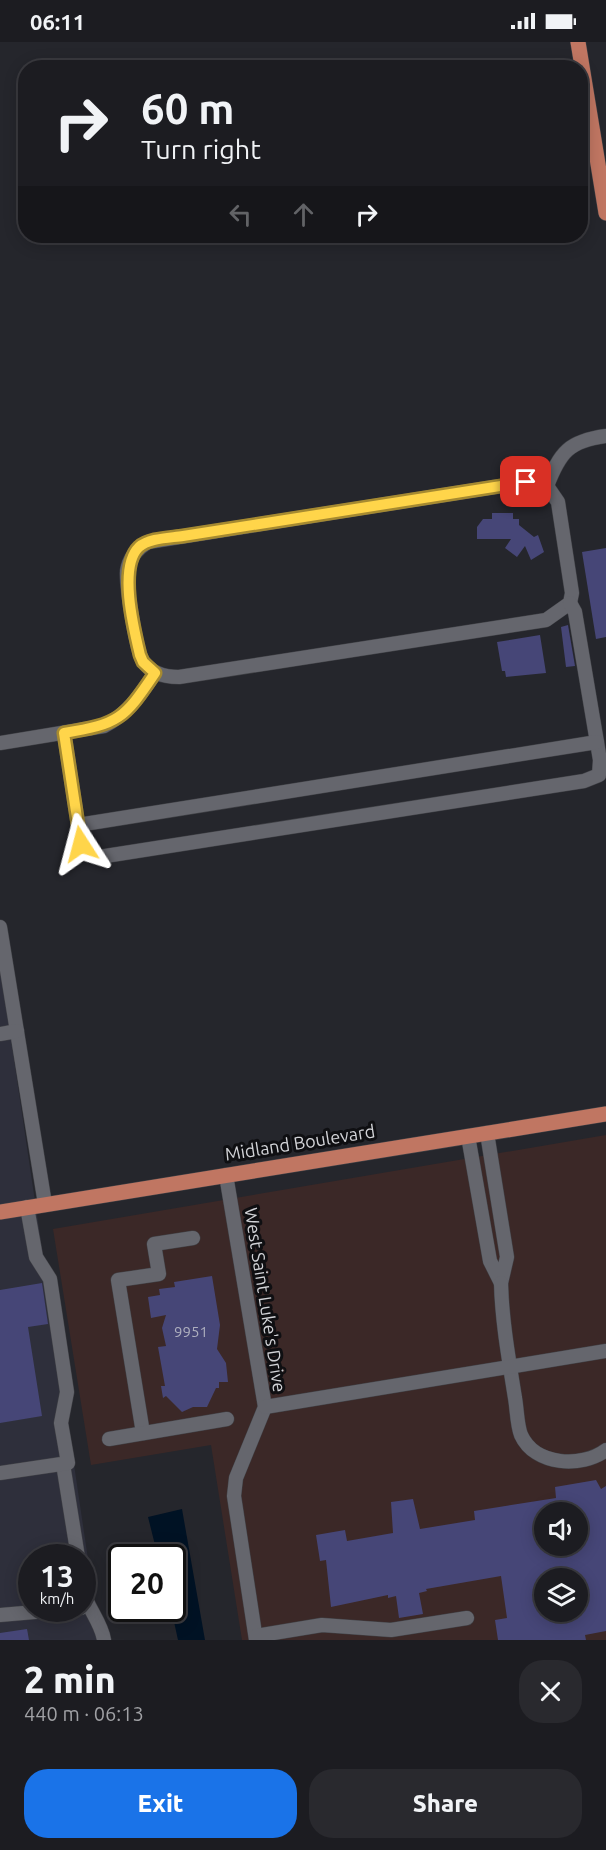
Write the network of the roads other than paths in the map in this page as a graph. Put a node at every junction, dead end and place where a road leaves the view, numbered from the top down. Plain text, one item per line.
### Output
1 (578, 42) edge
2 (581, 60) edge
3 (588, 103) edge
4 (606, 213) edge
5 (606, 436) edge
6 (546, 486) junction
7 (570, 603) junction
8 (155, 673) junction
9 (64, 733) junction
10 (597, 742) junction
11 (0, 743) edge
12 (78, 825) junction
13 (0, 927) edge
14 (17, 1031) junction
15 (0, 1034) edge
16 (606, 1114) edge
17 (487, 1133) junction
18 (468, 1136) junction
19 (226, 1175) junction
20 (45, 1204) junction
21 (27, 1207) junction
22 (0, 1212) edge
23 (193, 1238) dead end
24 (501, 1283) junction
25 (606, 1351) edge
26 (510, 1367) junction
27 (265, 1407) junction
28 (227, 1419) dead end
29 (143, 1433) junction
30 (109, 1439) dead end
31 (606, 1450) edge
32 (63, 1464) junction
33 (0, 1473) edge
34 (76, 1544) edge
35 (18, 1613) edge
36 (0, 1615) edge
37 (467, 1618) dead end
38 (95, 1622) edge
39 (256, 1638) edge
40 (104, 1640) edge

1 - 2 main road
3 - 4 main road
5 - 6 street
6 - 7 street
6 - 8 street
7 - 8 street
7 - 10 street
8 - 9 street
9 - 11 street
9 - 12 street
10 - 12 street
10 - 12 street
13 - 14 street
14 - 15 street
14 - 20 street
16 - 17 main road, Midland Boulevard
17 - 18 main road, Midland Boulevard
17 - 24 street
18 - 19 main road, Midland Boulevard
18 - 24 street
19 - 20 main road, Midland Boulevard
19 - 27 street, West Saint Luke's Drive
20 - 21 main road, Midland Boulevard
21 - 22 main road, Midland Boulevard
21 - 32 street
23 - 29 street
24 - 26 street
25 - 26 street
26 - 27 street
26 - 31 street
27 - 39 street, West Saint Luke's Drive
28 - 29 street
29 - 30 street
32 - 33 street
32 - 34 street
35 - 36 street
37 - 39 street
38 - 40 street

